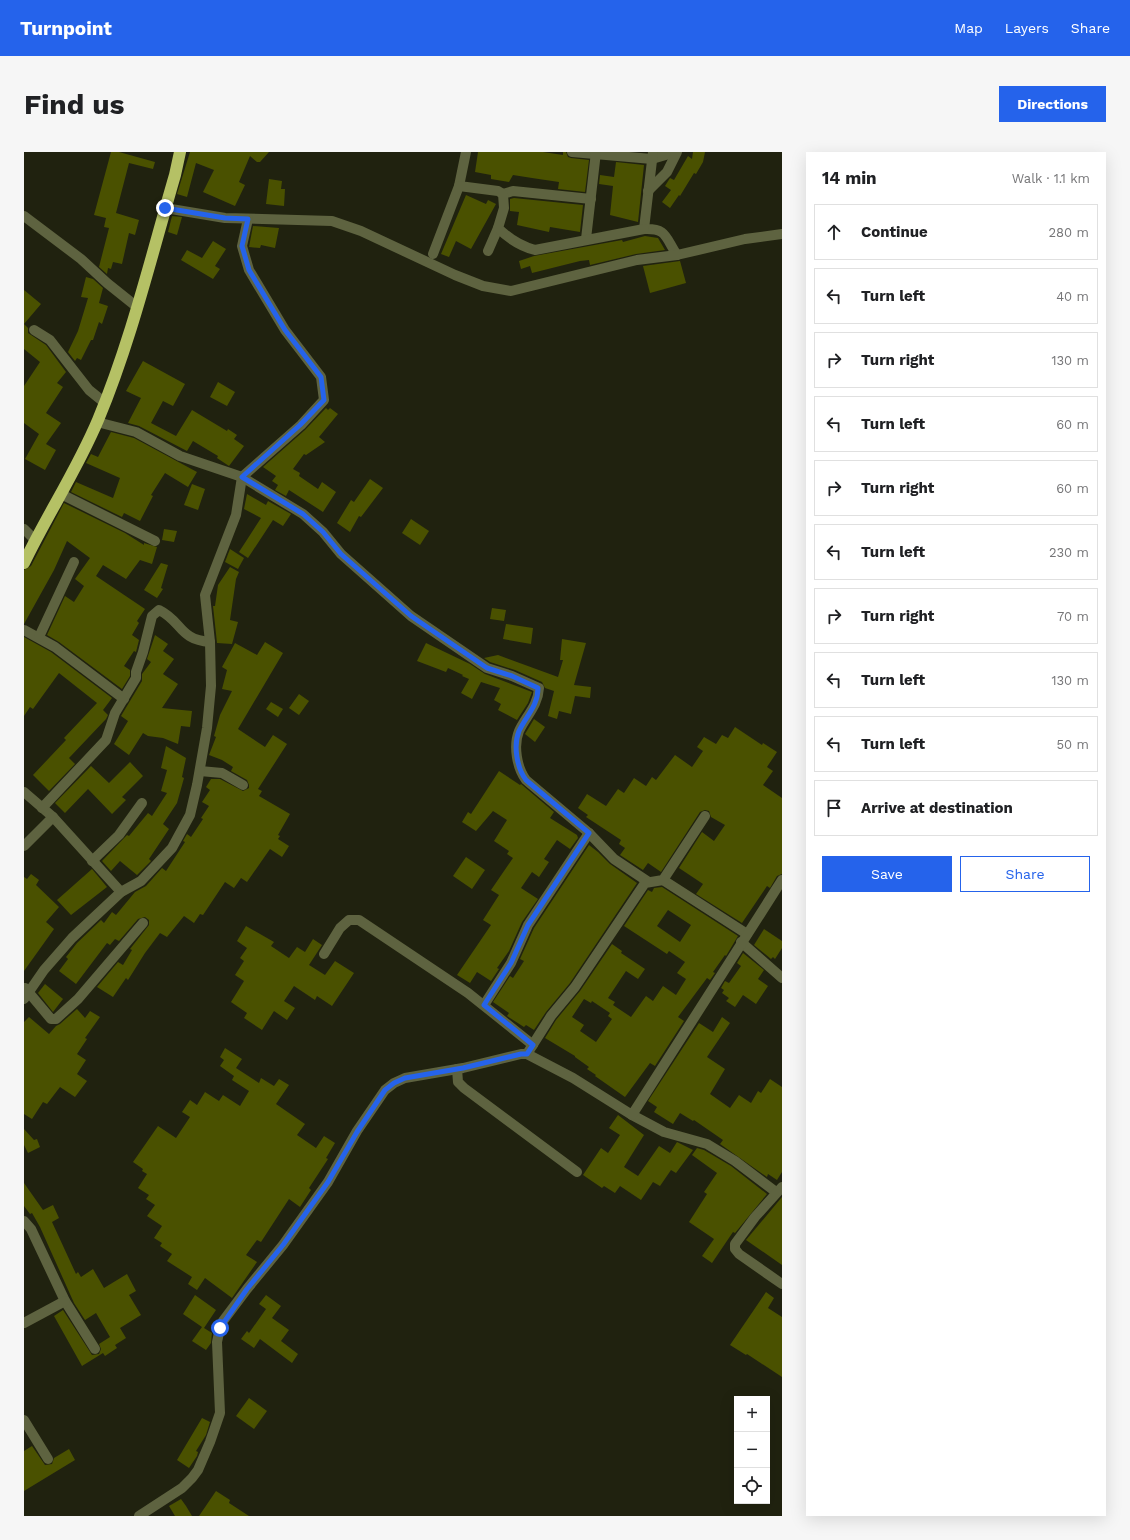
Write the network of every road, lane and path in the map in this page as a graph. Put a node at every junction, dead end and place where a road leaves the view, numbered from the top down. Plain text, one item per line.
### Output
1 (180, 152) edge
2 (466, 152) edge
3 (572, 152) edge
4 (677, 152) edge
5 (596, 154) edge
6 (653, 155) edge
7 (460, 186) junction
8 (648, 191) junction
9 (503, 194) junction
10 (591, 199) junction
11 (165, 208) junction
12 (24, 216) edge
13 (248, 219) junction
14 (498, 228) junction
15 (644, 229) junction
16 (782, 234) edge
17 (586, 239) junction
18 (488, 251) dead end
19 (433, 254) dead end
20 (677, 255) junction
21 (137, 306) junction
22 (34, 330) dead end
23 (104, 403) junction
24 (97, 422) junction
25 (242, 477) junction
26 (61, 494) junction
27 (24, 530) edge
28 (35, 540) junction
29 (155, 541) dead end
30 (74, 562) dead end
31 (24, 563) edge
32 (24, 630) edge
33 (39, 637) junction
34 (210, 642) junction
35 (124, 699) junction
36 (200, 771) junction
37 (243, 785) dead end
38 (24, 792) edge
39 (142, 803) dead end
40 (42, 808) junction
41 (705, 816) dead end
42 (53, 817) junction
43 (589, 833) junction
44 (24, 846) edge
45 (92, 861) junction
46 (663, 880) junction
47 (782, 880) edge
48 (647, 881) junction
49 (121, 892) junction
50 (143, 922) dead end
51 (744, 938) junction
52 (324, 954) dead end
53 (782, 978) edge
54 (25, 993) edge
55 (484, 1005) junction
56 (533, 1045) junction
57 (527, 1054) junction
58 (457, 1069) junction
59 (632, 1115) junction
60 (577, 1172) dead end
61 (779, 1189) edge
62 (24, 1221) edge
63 (782, 1284) edge
64 (66, 1301) junction
65 (24, 1323) edge
66 (95, 1349) dead end
67 (24, 1420) edge
68 (48, 1459) dead end
69 (139, 1516) edge

1 - 11 highway
2 - 7 street
3 - 5 street
4 - 6 street
4 - 8 street
5 - 6 street
5 - 10 street
6 - 8 street
7 - 9 street
7 - 19 street
8 - 15 street
9 - 10 street
9 - 14 street
10 - 17 street
11 - 13 street
11 - 21 highway
12 - 21 street
13 - 20 street
13 - 25 street
14 - 17 street
14 - 18 street
15 - 17 street
15 - 20 street
16 - 20 street
21 - 23 highway
22 - 23 street
23 - 24 highway
24 - 25 street
24 - 26 highway
25 - 34 street
25 - 43 street
26 - 28 highway
26 - 29 street
27 - 28 street
28 - 31 highway
30 - 33 street
32 - 33 street
33 - 35 street
34 - 35 street
34 - 36 street
35 - 40 street
36 - 37 street
36 - 49 street
38 - 40 street
39 - 45 street
40 - 42 street
41 - 46 street
42 - 44 street
42 - 45 street
43 - 48 street
43 - 55 street
45 - 49 street
46 - 48 street
46 - 51 street
47 - 51 street
48 - 56 street
49 - 54 street
50 - 54 street
51 - 53 street
51 - 59 street
52 - 55 street
55 - 56 street
56 - 57 street
57 - 58 street
57 - 59 street
58 - 60 street
58 - 69 street
59 - 61 street
61 - 63 street
62 - 64 street
64 - 65 street
64 - 66 street
67 - 68 street

